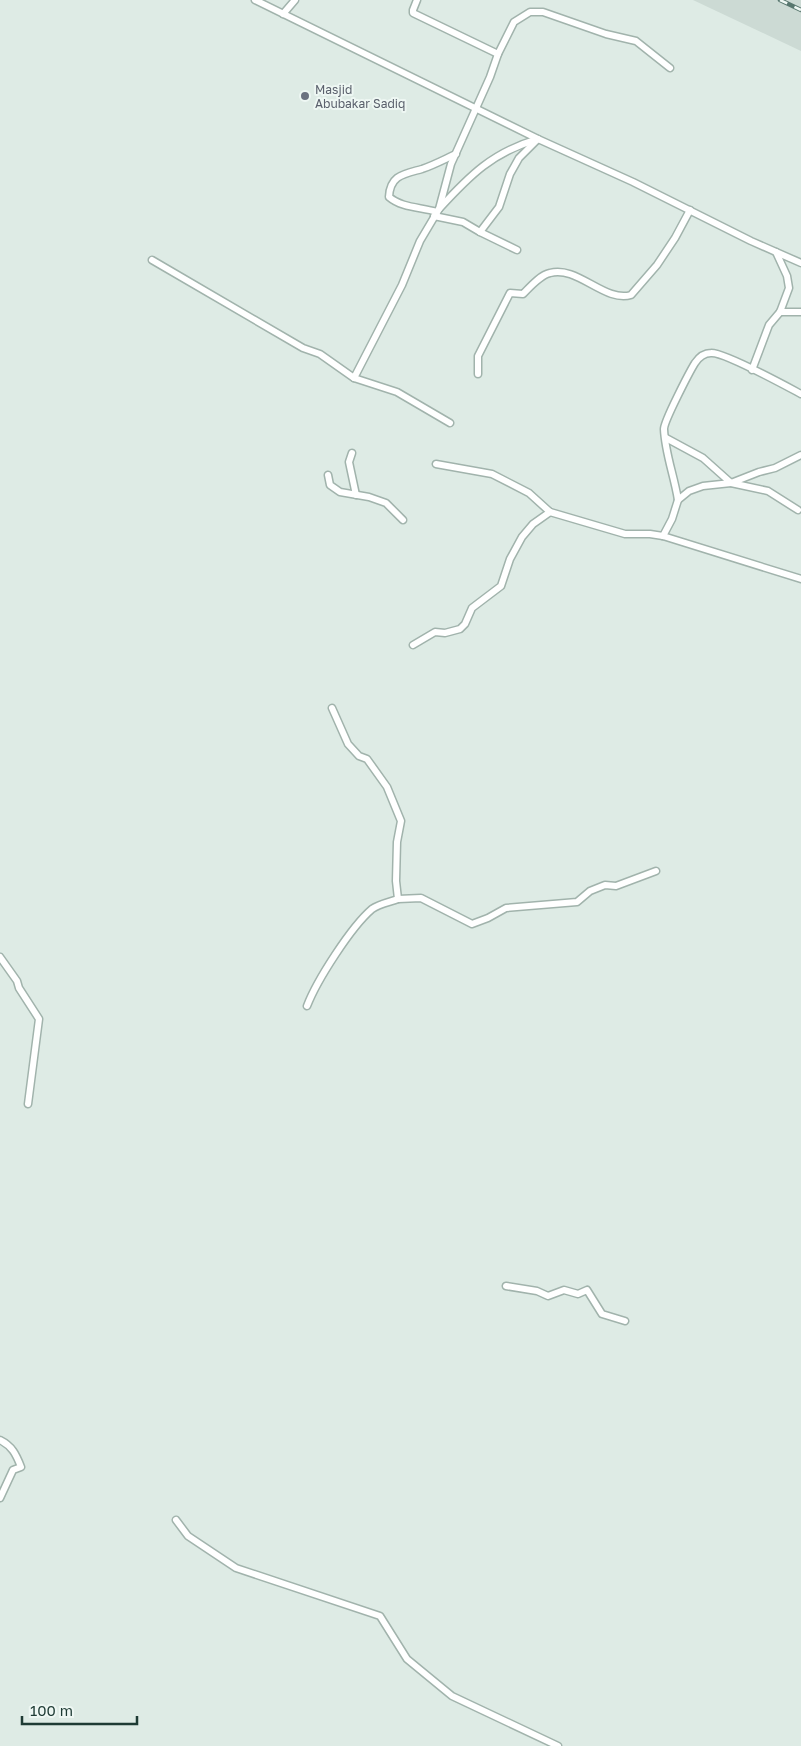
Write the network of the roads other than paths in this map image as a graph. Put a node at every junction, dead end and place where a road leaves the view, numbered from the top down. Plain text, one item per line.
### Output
1 (255, 0) edge
2 (295, 0) edge
3 (417, 0) edge
4 (283, 14) junction
5 (498, 54) junction
6 (670, 68) dead end
7 (475, 108) junction
8 (538, 140) junction
9 (456, 154) junction
10 (690, 210) junction
11 (436, 212) junction
12 (480, 232) junction
13 (517, 250) dead end
14 (776, 252) junction
15 (152, 260) dead end
16 (801, 263) edge
17 (780, 312) junction
18 (801, 312) edge
19 (752, 370) junction
20 (478, 374) dead end
21 (354, 378) junction
22 (801, 394) edge
23 (450, 424) dead end
24 (666, 438) junction
25 (352, 453) dead end
26 (801, 455) edge
27 (436, 464) dead end
28 (328, 475) dead end
29 (732, 483) junction
30 (356, 495) junction
31 (678, 500) junction
32 (798, 510) dead end
33 (550, 512) junction
34 (403, 520) dead end
35 (664, 536) junction
36 (801, 579) edge
37 (413, 645) dead end
38 (332, 708) dead end
39 (656, 871) dead end
40 (398, 899) junction
41 (0, 957) edge
42 (307, 1006) dead end
43 (28, 1104) dead end
44 (506, 1286) dead end
45 (625, 1321) dead end
46 (0, 1440) edge
47 (0, 1498) edge
48 (176, 1520) dead end
49 (558, 1746) edge

1 - 4 street
2 - 4 street
3 - 5 street
4 - 7 street
5 - 6 street
5 - 7 street
7 - 8 street
7 - 9 street
8 - 10 street
8 - 11 street
8 - 12 street
9 - 11 street
9 - 11 street
10 - 14 street
10 - 20 street
11 - 12 street
11 - 21 street
12 - 13 street
14 - 16 street
14 - 17 street
15 - 21 street
17 - 18 street
17 - 19 street
19 - 22 street
19 - 24 street
21 - 23 street
24 - 29 street
24 - 31 street
25 - 30 street
26 - 29 street
27 - 33 street
28 - 30 street
29 - 31 street
29 - 32 street
30 - 34 street
31 - 35 street
33 - 35 street
33 - 37 street
35 - 36 street
38 - 40 street
39 - 40 street
40 - 42 street
41 - 43 street
44 - 45 street
46 - 47 street
48 - 49 street

